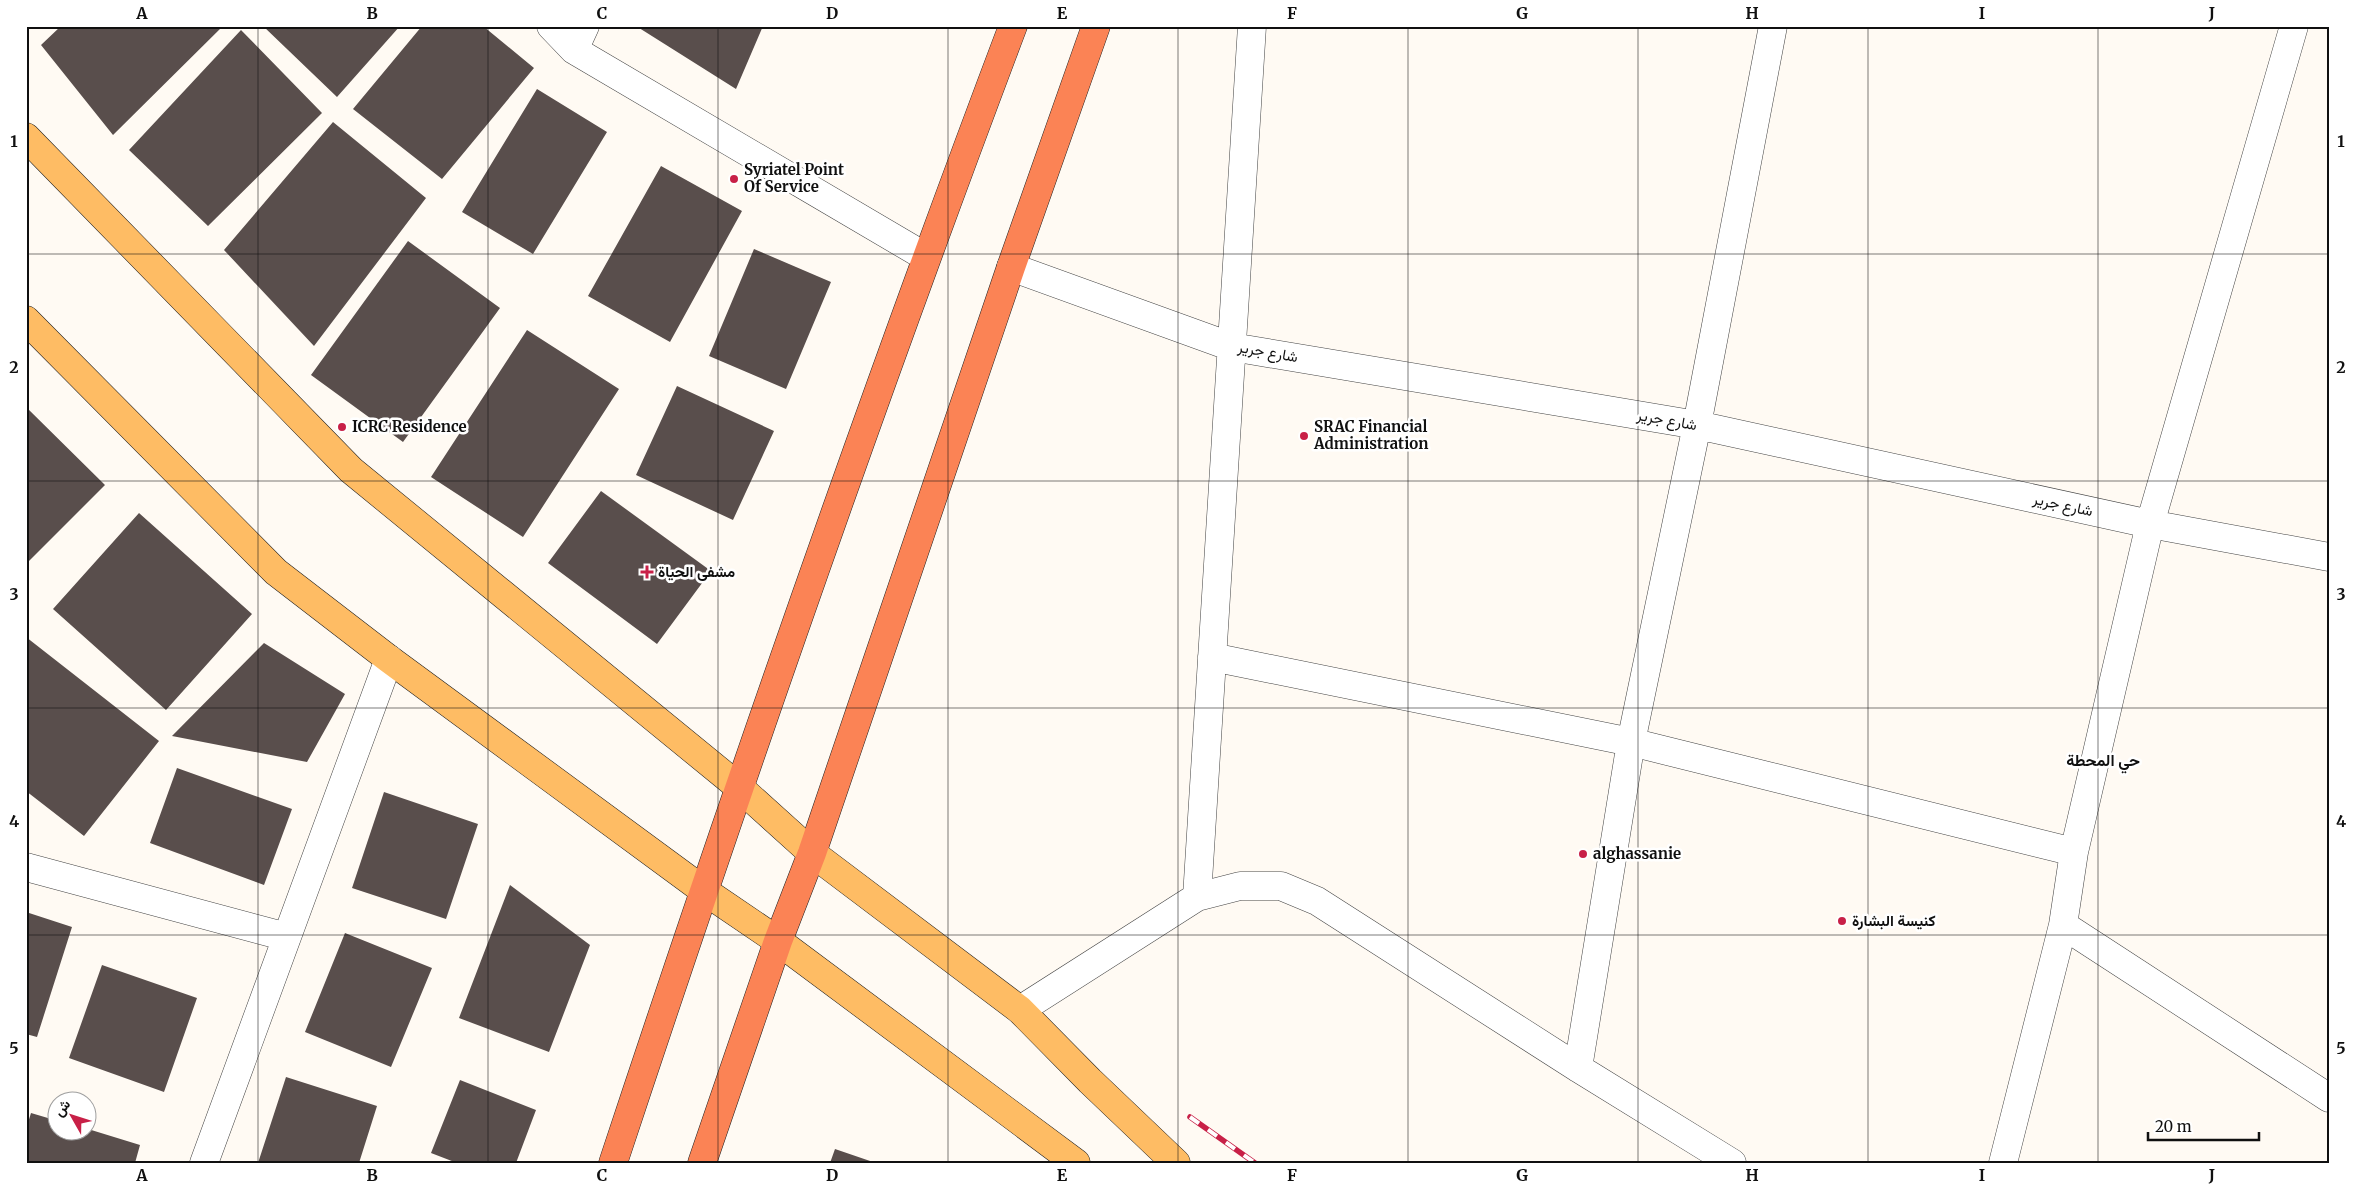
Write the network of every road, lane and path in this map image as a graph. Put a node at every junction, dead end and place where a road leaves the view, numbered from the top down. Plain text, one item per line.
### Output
1 (550, 26) edge
2 (1013, 26) edge
3 (1096, 26) edge
4 (1252, 26) edge
5 (1773, 26) edge
6 (2294, 26) edge
7 (579, 38) edge
8 (26, 137) edge
9 (926, 257) junction
10 (1011, 267) junction
11 (26, 320) edge
12 (1232, 346) junction
13 (1697, 425) junction
14 (2150, 524) junction
15 (2329, 557) edge
16 (1212, 657) junction
17 (389, 659) junction
18 (1631, 742) junction
19 (740, 788) junction
20 (2074, 852) junction
21 (812, 854) junction
22 (26, 867) edge
23 (703, 890) junction
24 (1197, 897) junction
25 (2063, 925) junction
26 (286, 937) junction
27 (778, 941) junction
28 (1020, 1010) junction
29 (1578, 1068) junction
30 (2329, 1098) edge
31 (204, 1163) edge
32 (613, 1163) edge
33 (702, 1163) edge
34 (1076, 1163) edge
35 (1176, 1163) edge
36 (1732, 1163) edge
37 (2004, 1163) edge

1 - 7 street
2 - 9 highway
3 - 10 highway
4 - 12 street
5 - 13 street
6 - 14 street
7 - 9 street
8 - 19 main road
9 - 19 highway
10 - 12 street, شارع جرير
10 - 21 highway
11 - 17 main road
12 - 13 street, شارع جرير
12 - 16 street
13 - 14 street, شارع جرير
13 - 18 street
14 - 15 street, شارع جرير
14 - 20 street
16 - 18 street
16 - 24 street
17 - 23 main road
17 - 26 street
18 - 20 street
18 - 29 street
19 - 21 main road
19 - 23 highway
20 - 25 street
21 - 27 highway
21 - 28 main road
22 - 26 street
23 - 27 main road
23 - 32 highway
24 - 28 street
24 - 29 street
25 - 30 street
25 - 37 street
26 - 31 street
27 - 33 highway
27 - 34 main road
28 - 35 main road
29 - 36 street

